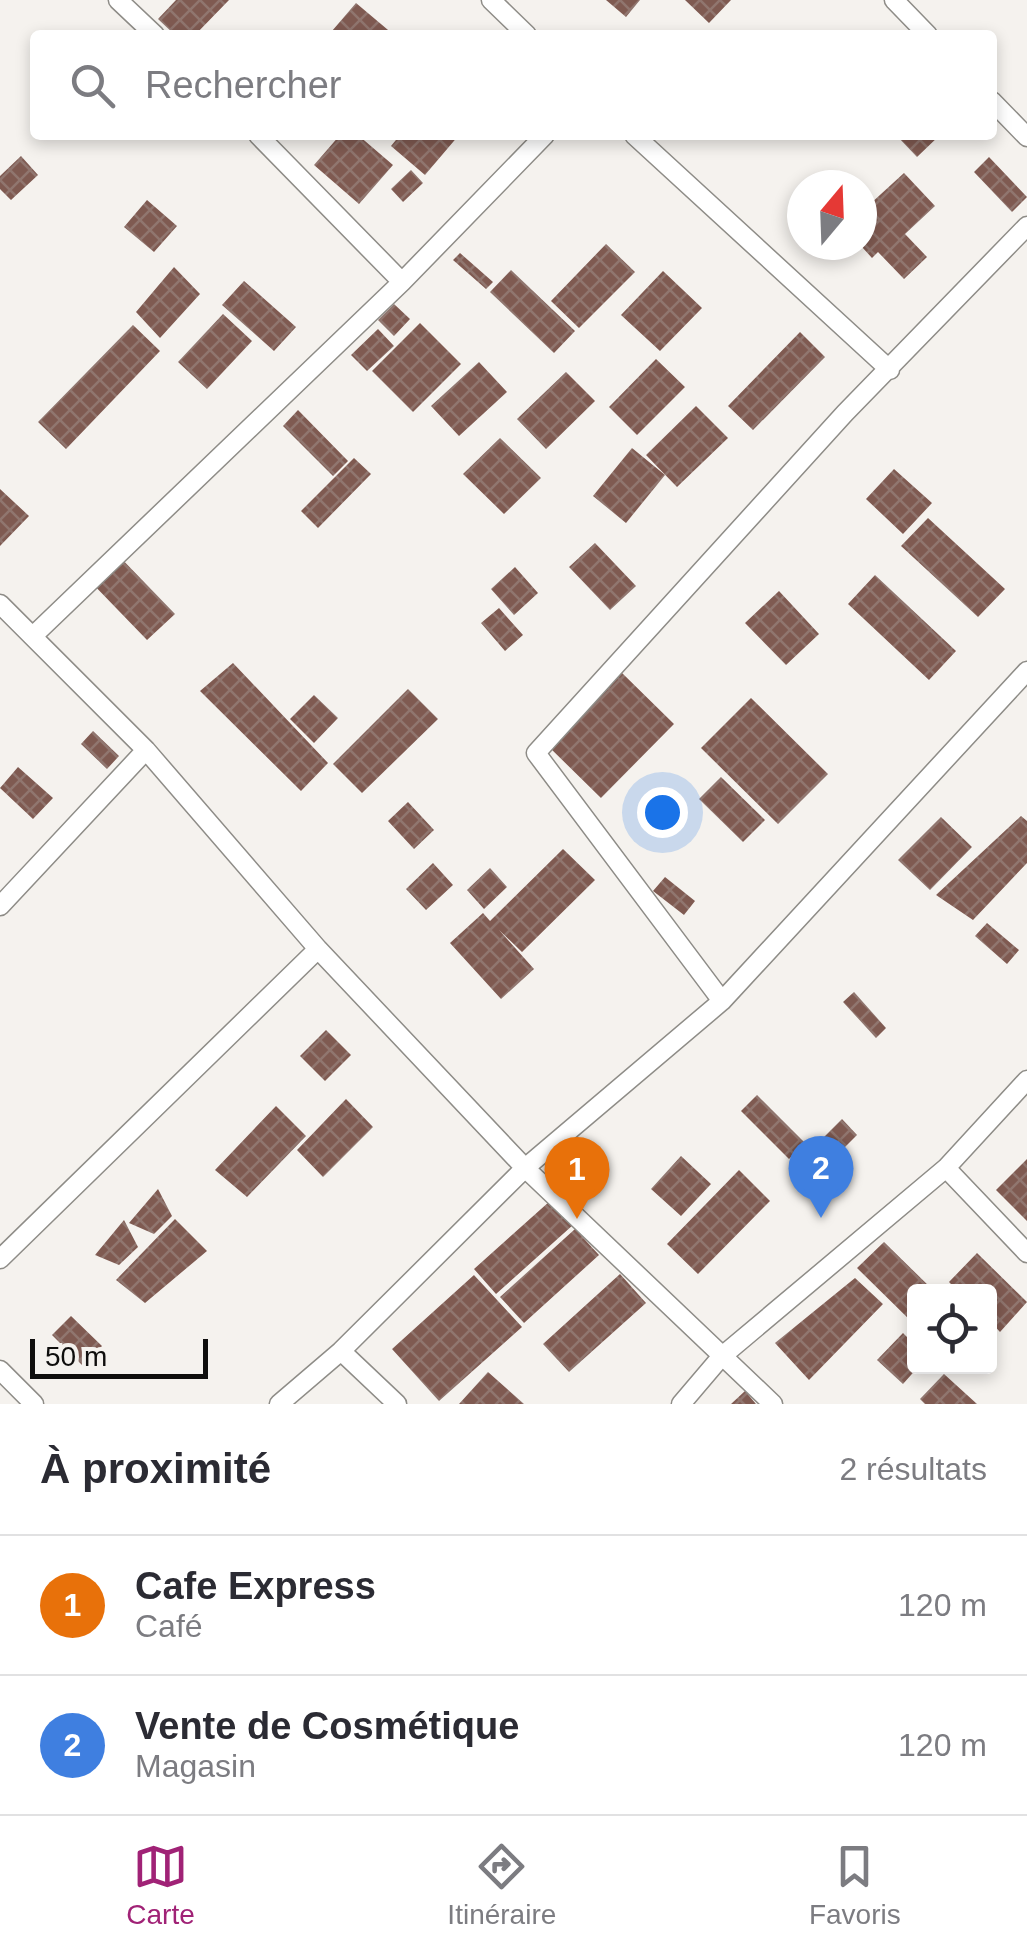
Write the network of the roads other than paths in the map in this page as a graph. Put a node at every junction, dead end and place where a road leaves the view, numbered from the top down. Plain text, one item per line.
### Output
1 (118, 0) edge
2 (491, 0) edge
3 (901, 2) edge
4 (150, 30) edge
5 (522, 30) edge
6 (924, 30) edge
7 (997, 106) edge
8 (1027, 137) edge
9 (263, 140) edge
10 (540, 140) edge
11 (639, 140) edge
12 (1027, 226) edge
13 (402, 282) junction
14 (890, 370) junction
15 (0, 604) edge
16 (34, 635) junction
17 (1027, 670) edge
18 (146, 750) junction
19 (0, 906) edge
20 (318, 949) junction
21 (722, 1001) junction
22 (1027, 1080) edge
23 (525, 1168) junction
24 (946, 1168) junction
25 (1027, 1254) edge
26 (0, 1259) edge
27 (341, 1351) junction
28 (722, 1357) junction
29 (0, 1370) edge
30 (34, 1404) edge
31 (279, 1404) edge
32 (397, 1404) edge
33 (681, 1404) edge
34 (773, 1404) edge

1 - 4 street
2 - 5 street
3 - 6 street
7 - 8 street
9 - 13 street
10 - 13 street
11 - 14 street
12 - 14 street
13 - 16 street
14 - 21 street
15 - 16 street
16 - 18 street
17 - 21 street
18 - 19 street
18 - 20 street
20 - 23 street
20 - 26 street
21 - 23 street
22 - 24 street
23 - 27 street
23 - 28 street
24 - 25 street
24 - 28 street
27 - 31 street
27 - 32 street
28 - 33 street
28 - 34 street
29 - 30 street

